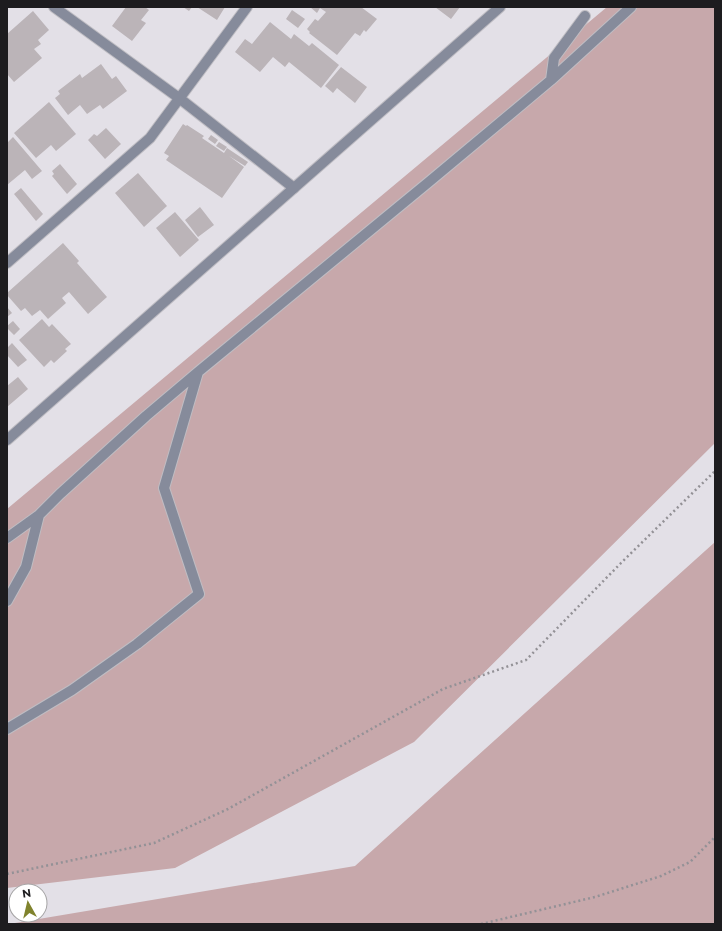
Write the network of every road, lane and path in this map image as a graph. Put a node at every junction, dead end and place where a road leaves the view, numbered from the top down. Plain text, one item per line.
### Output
1 (54, 7) edge
2 (247, 7) edge
3 (500, 7) edge
4 (631, 7) edge
5 (585, 16) dead end
6 (551, 80) junction
7 (179, 98) junction
8 (294, 188) junction
9 (7, 263) edge
10 (198, 372) junction
11 (7, 440) edge
12 (715, 471) edge
13 (39, 515) junction
14 (7, 538) edge
15 (7, 601) edge
16 (7, 729) edge
17 (715, 837) edge
18 (7, 874) edge
19 (481, 924) edge

1 - 7 street
2 - 7 street
3 - 8 street
4 - 6 street
5 - 6 street
6 - 10 street
7 - 8 street
7 - 9 street
8 - 11 street
10 - 13 street
10 - 16 street
12 - 18 path
13 - 14 street
13 - 15 street
17 - 19 path

